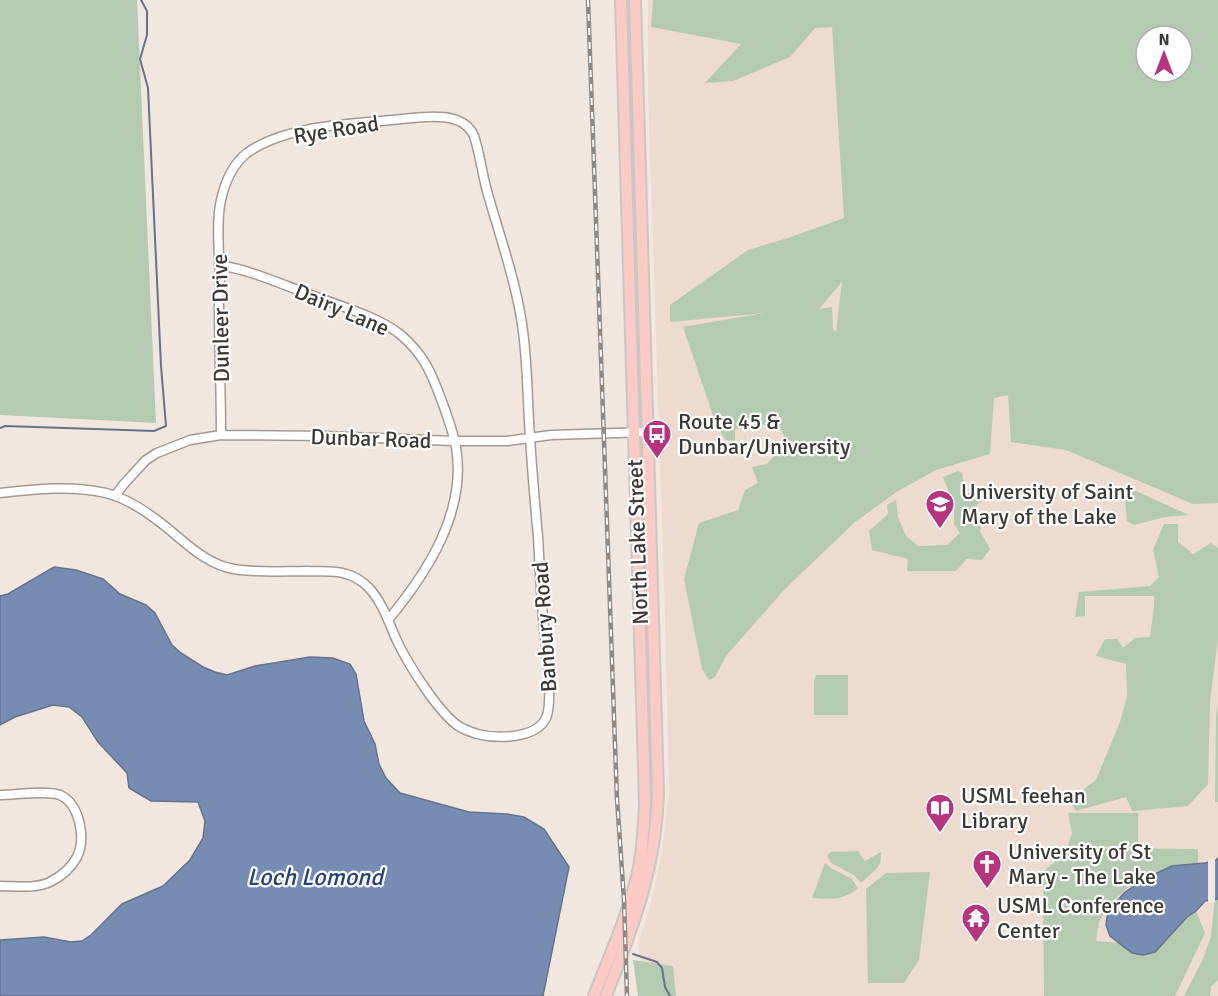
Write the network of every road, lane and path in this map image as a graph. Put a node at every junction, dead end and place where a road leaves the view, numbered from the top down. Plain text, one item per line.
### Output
1 (621, 4) edge
2 (635, 4) edge
3 (474, 136) joint
4 (221, 200) joint
5 (219, 265) junction
6 (634, 432) junction
7 (648, 432) junction
8 (221, 435) junction
9 (530, 438) junction
10 (454, 441) junction
11 (0, 493) edge
12 (116, 496) junction
13 (387, 620) junction
14 (0, 795) edge
15 (0, 886) edge
16 (594, 996) edge
17 (606, 996) edge

1 - 6 main road, North Lake Street
2 - 7 main road, North Lake Street
3 - 4 street, Rye Road
3 - 9 street, Banbury Road
4 - 5 street, Dunleer Drive
5 - 8 street, Dunleer Drive
5 - 10 street, Dairy Lane
6 - 7 street, Dunbar Road
6 - 9 street, Dunbar Road
6 - 16 main road, North Lake Street
7 - 17 main road, North Lake Street
8 - 10 street, Dunbar Road
8 - 12 street, Dunbar Road
9 - 10 street, Dunbar Road
9 - 13 street, Banbury Road
10 - 13 street, Dairy Lane
11 - 12 street, Banbury Road
12 - 13 street, Banbury Road
14 - 15 street

